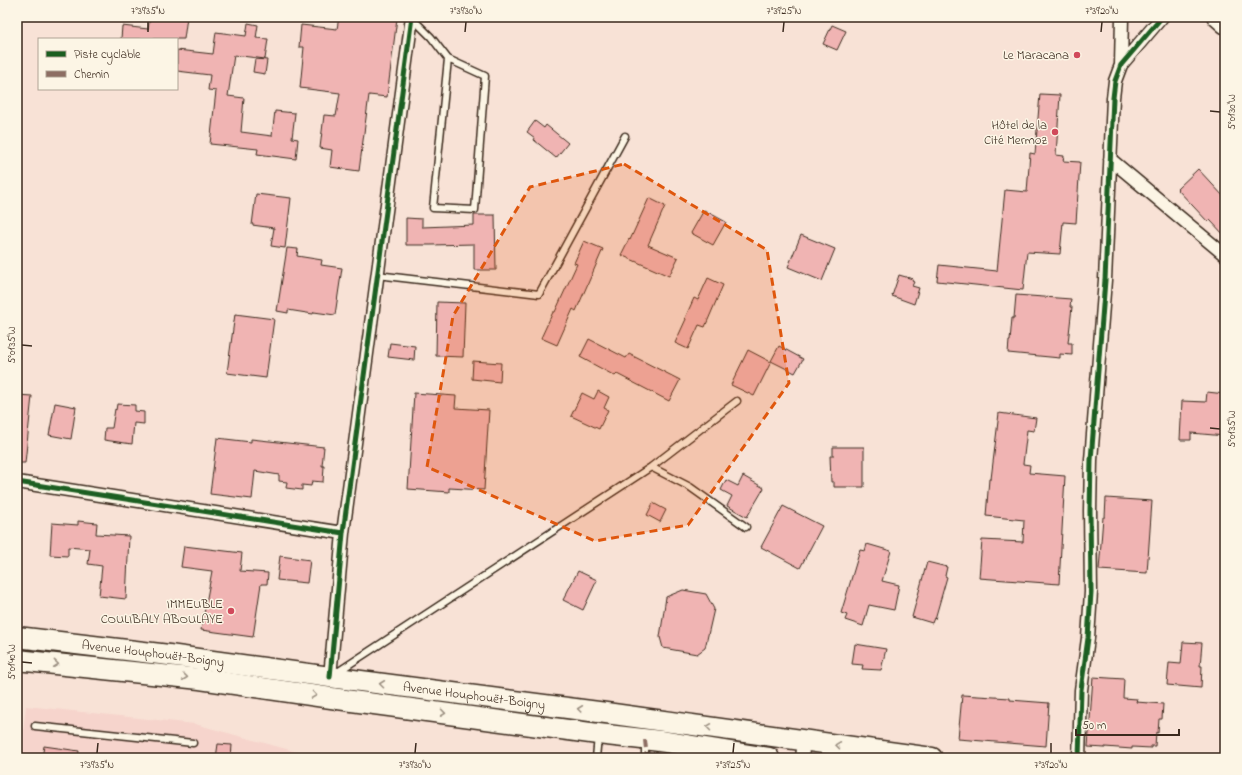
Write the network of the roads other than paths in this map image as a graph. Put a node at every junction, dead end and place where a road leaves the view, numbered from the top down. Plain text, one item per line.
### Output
1 (412, 17) edge
2 (1122, 17) edge
3 (1162, 17) edge
4 (1216, 17) edge
5 (1225, 25) edge
6 (448, 59) junction
7 (1121, 66) junction
8 (625, 136) dead end
9 (1110, 159) junction
10 (1225, 255) edge
11 (377, 275) junction
12 (736, 401) dead end
13 (651, 467) junction
14 (17, 482) edge
15 (746, 527) dead end
16 (344, 533) junction
17 (17, 637) edge
18 (17, 660) edge
19 (330, 677) junction
20 (34, 726) dead end
21 (598, 734) junction
22 (193, 743) dead end
23 (645, 749) edge
24 (803, 749) edge
25 (596, 758) edge
26 (769, 758) edge
27 (932, 758) edge
28 (1079, 758) edge

1 - 6 lane
1 - 11 street
2 - 7 street
3 - 7 street
4 - 5 main road
6 - 6 lane
7 - 9 street
8 - 11 lane
9 - 10 street
9 - 28 street
11 - 16 street
12 - 13 lane
13 - 15 lane
13 - 19 lane
14 - 16 street
16 - 19 street
17 - 19 highway, Avenue Houphouët-Boigny
18 -> 21 highway, Avenue Houphouët-Boigny
24 -> 19 highway, Avenue Houphouët-Boigny
20 - 22 lane
21 - 23 highway, Avenue Houphouët-Boigny
21 - 25 lane
23 - 26 highway, Avenue Houphouët-Boigny
27 -> 24 highway, Avenue Houphouët-Boigny

